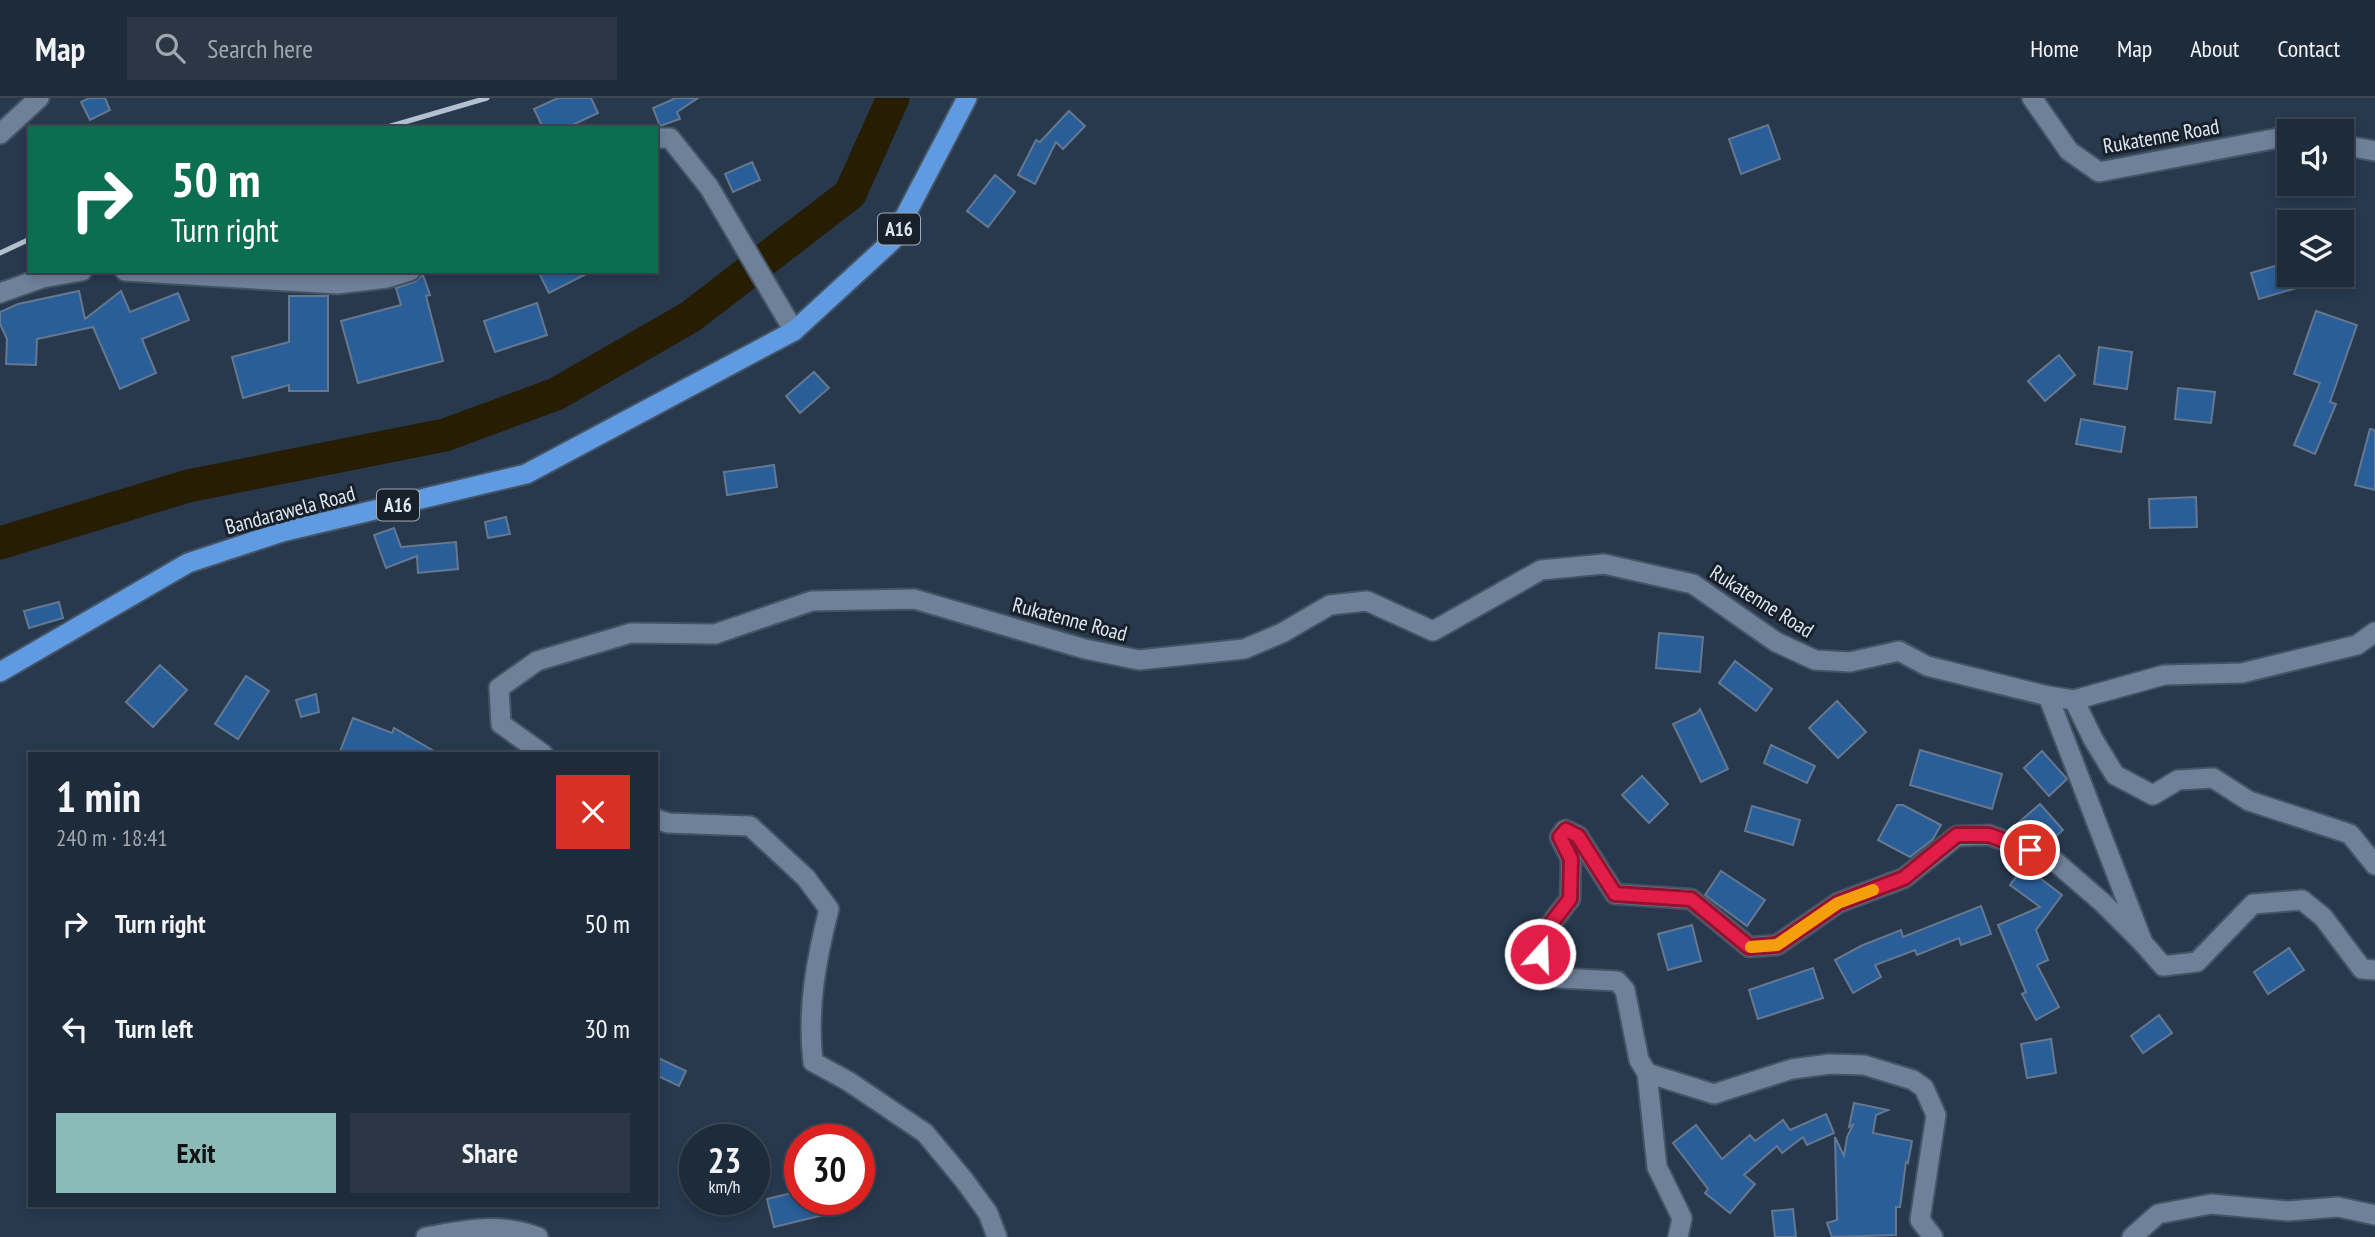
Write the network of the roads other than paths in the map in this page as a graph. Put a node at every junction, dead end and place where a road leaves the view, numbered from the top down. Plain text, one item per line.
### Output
1 (39, 98) edge
2 (967, 98) edge
3 (2032, 98) edge
4 (0, 134) edge
5 (658, 138) edge
6 (2277, 138) edge
7 (2354, 147) edge
8 (2375, 151) edge
9 (71, 273) edge
10 (158, 273) edge
11 (403, 273) edge
12 (0, 293) edge
13 (794, 331) junction
14 (2375, 632) edge
15 (0, 672) edge
16 (2048, 696) junction
17 (2074, 700) junction
18 (540, 752) edge
19 (658, 819) edge
20 (2375, 865) edge
21 (2143, 943) junction
22 (2375, 970) edge
23 (1647, 1073) junction
24 (2375, 1215) edge
25 (426, 1237) edge
26 (538, 1237) edge
27 (997, 1237) edge
28 (1678, 1237) edge
29 (1933, 1237) edge
30 (2132, 1237) edge

1 - 4 street
2 - 13 highway, A16
3 - 6 street, Rukatenne Road
5 - 13 street
7 - 8 street
9 - 12 street
10 - 11 street
13 - 15 highway, Bandarawela Road / A16
14 - 17 street, Rukatenne Road
16 - 17 street, Rukatenne Road
16 - 18 street, Rukatenne Road
16 - 21 street
17 - 20 street
19 - 27 street
21 - 22 street
21 - 23 street
23 - 28 street
23 - 29 street
24 - 30 street
25 - 26 street

